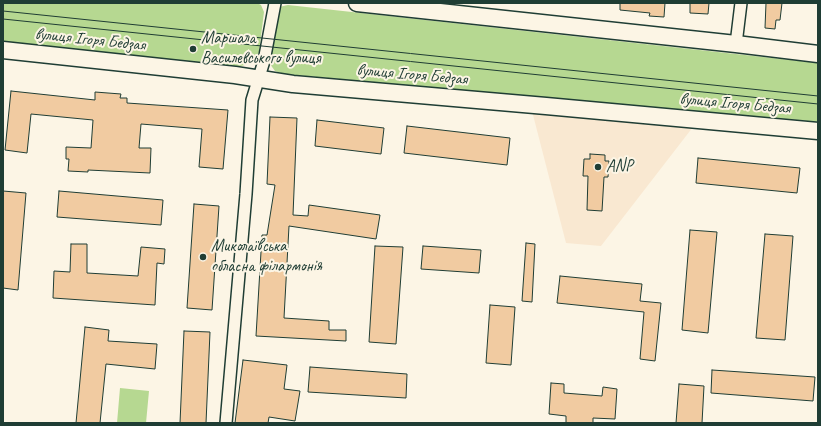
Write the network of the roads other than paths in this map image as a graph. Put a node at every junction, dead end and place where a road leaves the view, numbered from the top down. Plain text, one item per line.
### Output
1 (275, 3) edge
2 (358, 3) edge
3 (741, 3) edge
4 (736, 44) junction
5 (3, 50) edge
6 (818, 54) edge
7 (258, 78) junction
8 (818, 131) edge
9 (226, 423) edge

1 - 7 street
2 - 4 street
3 - 4 street
4 - 6 street
5 - 7 street, вулиця Ігоря Бедзая
7 - 8 street, вулиця Ігоря Бедзая
7 - 9 street

